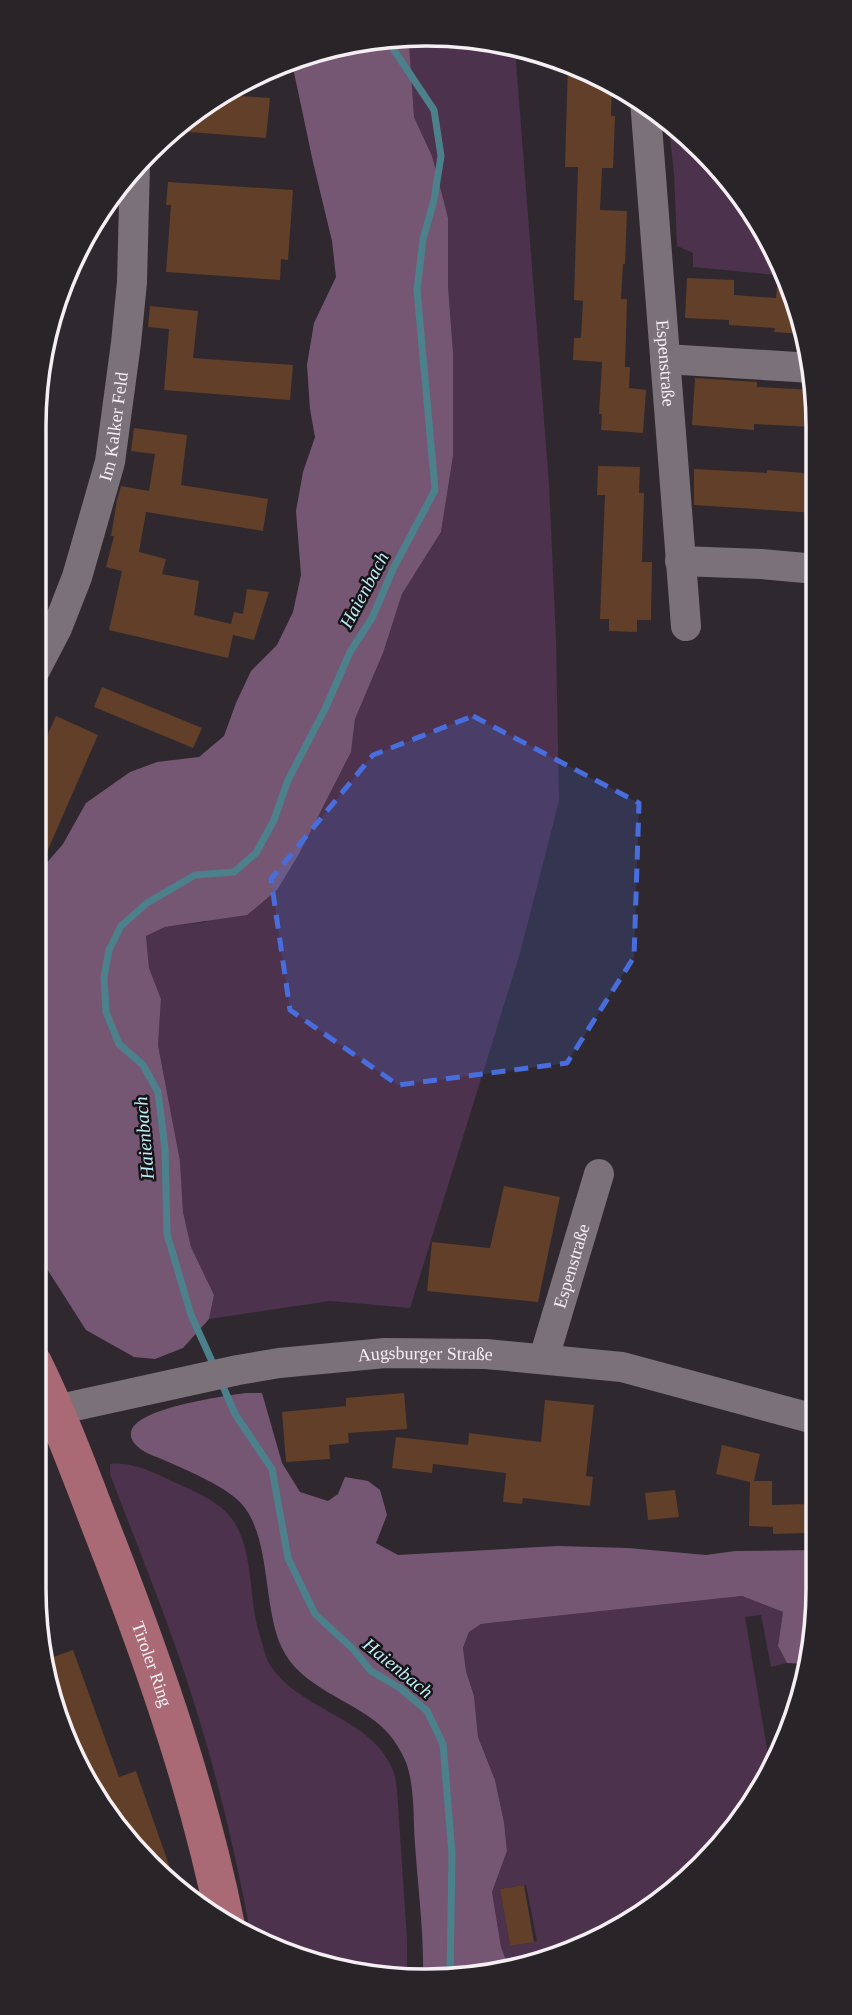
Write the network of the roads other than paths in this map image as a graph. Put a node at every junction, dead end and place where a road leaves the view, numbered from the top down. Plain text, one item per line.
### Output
1 (646, 116) edge
2 (135, 181) edge
3 (665, 359) junction
4 (802, 367) edge
5 (680, 561) junction
6 (806, 568) edge
7 (686, 626) dead end
8 (46, 650) edge
9 (600, 1174) dead end
10 (544, 1358) junction
11 (46, 1414) edge
12 (46, 1416) edge
13 (806, 1417) edge
14 (223, 1910) edge

1 - 3 street, Espenstraße
2 - 8 street, Im Kalker Feld
3 - 4 street
3 - 5 street, Espenstraße
5 - 6 street
5 - 7 street, Espenstraße
9 - 10 street, Espenstraße
10 - 11 street, Augsburger Straße
10 - 13 street, Augsburger Straße
12 - 14 main road, Tiroler Ring

